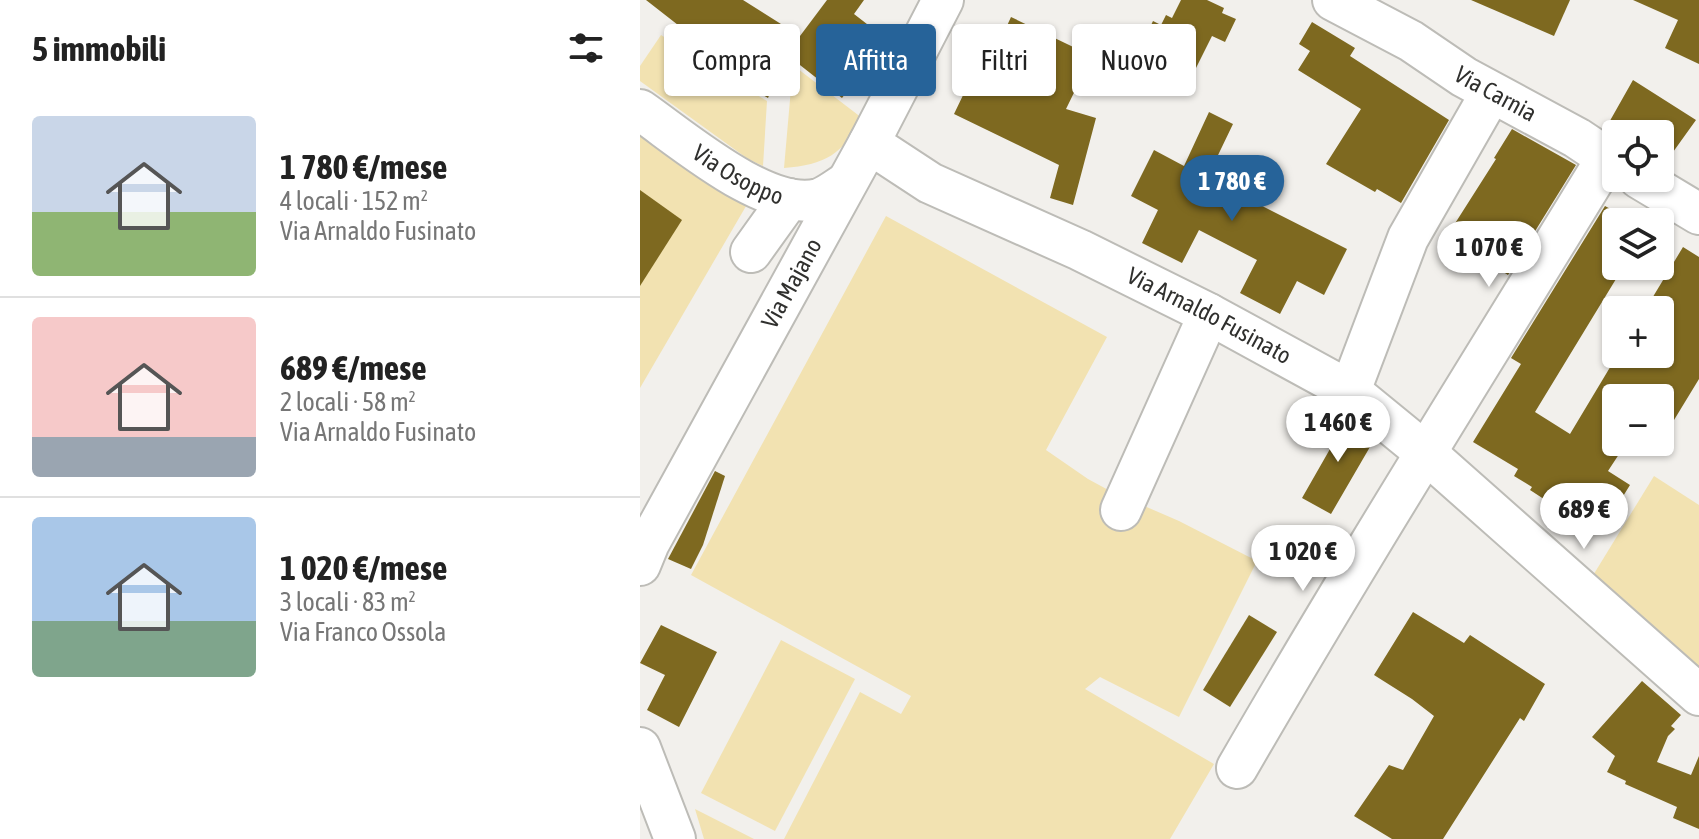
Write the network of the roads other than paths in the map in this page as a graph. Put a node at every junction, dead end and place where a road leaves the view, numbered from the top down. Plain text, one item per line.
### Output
1 (943, 0) edge
2 (1333, 0) edge
3 (1491, 93) junction
4 (640, 110) edge
5 (869, 143) junction
6 (1602, 155) edge
7 (846, 183) junction
8 (1603, 192) edge
9 (1662, 192) edge
10 (789, 199) junction
11 (1699, 214) edge
12 (751, 252) dead end
13 (1209, 314) junction
14 (1350, 391) junction
15 (1427, 454) junction
16 (1121, 510) dead end
17 (640, 565) edge
18 (1699, 695) edge
19 (640, 748) edge
20 (1237, 768) dead end
21 (675, 839) edge

1 - 5 street, Via Majano
2 - 3 street, Via Carnia
3 - 6 street, Via Carnia
3 - 14 street
4 - 10 street, Via Osoppo
5 - 7 street, Via Majano
5 - 13 street, Via Arnaldo Fusinato
7 - 10 street, Via Osoppo
7 - 17 street, Via Majano
8 - 15 street
9 - 11 street, Via Carnia
10 - 12 street
13 - 14 street, Via Arnaldo Fusinato
13 - 16 street
14 - 15 street, Via Arnaldo Fusinato
15 - 18 street, Via Arnaldo Fusinato
15 - 20 street
19 - 21 street

